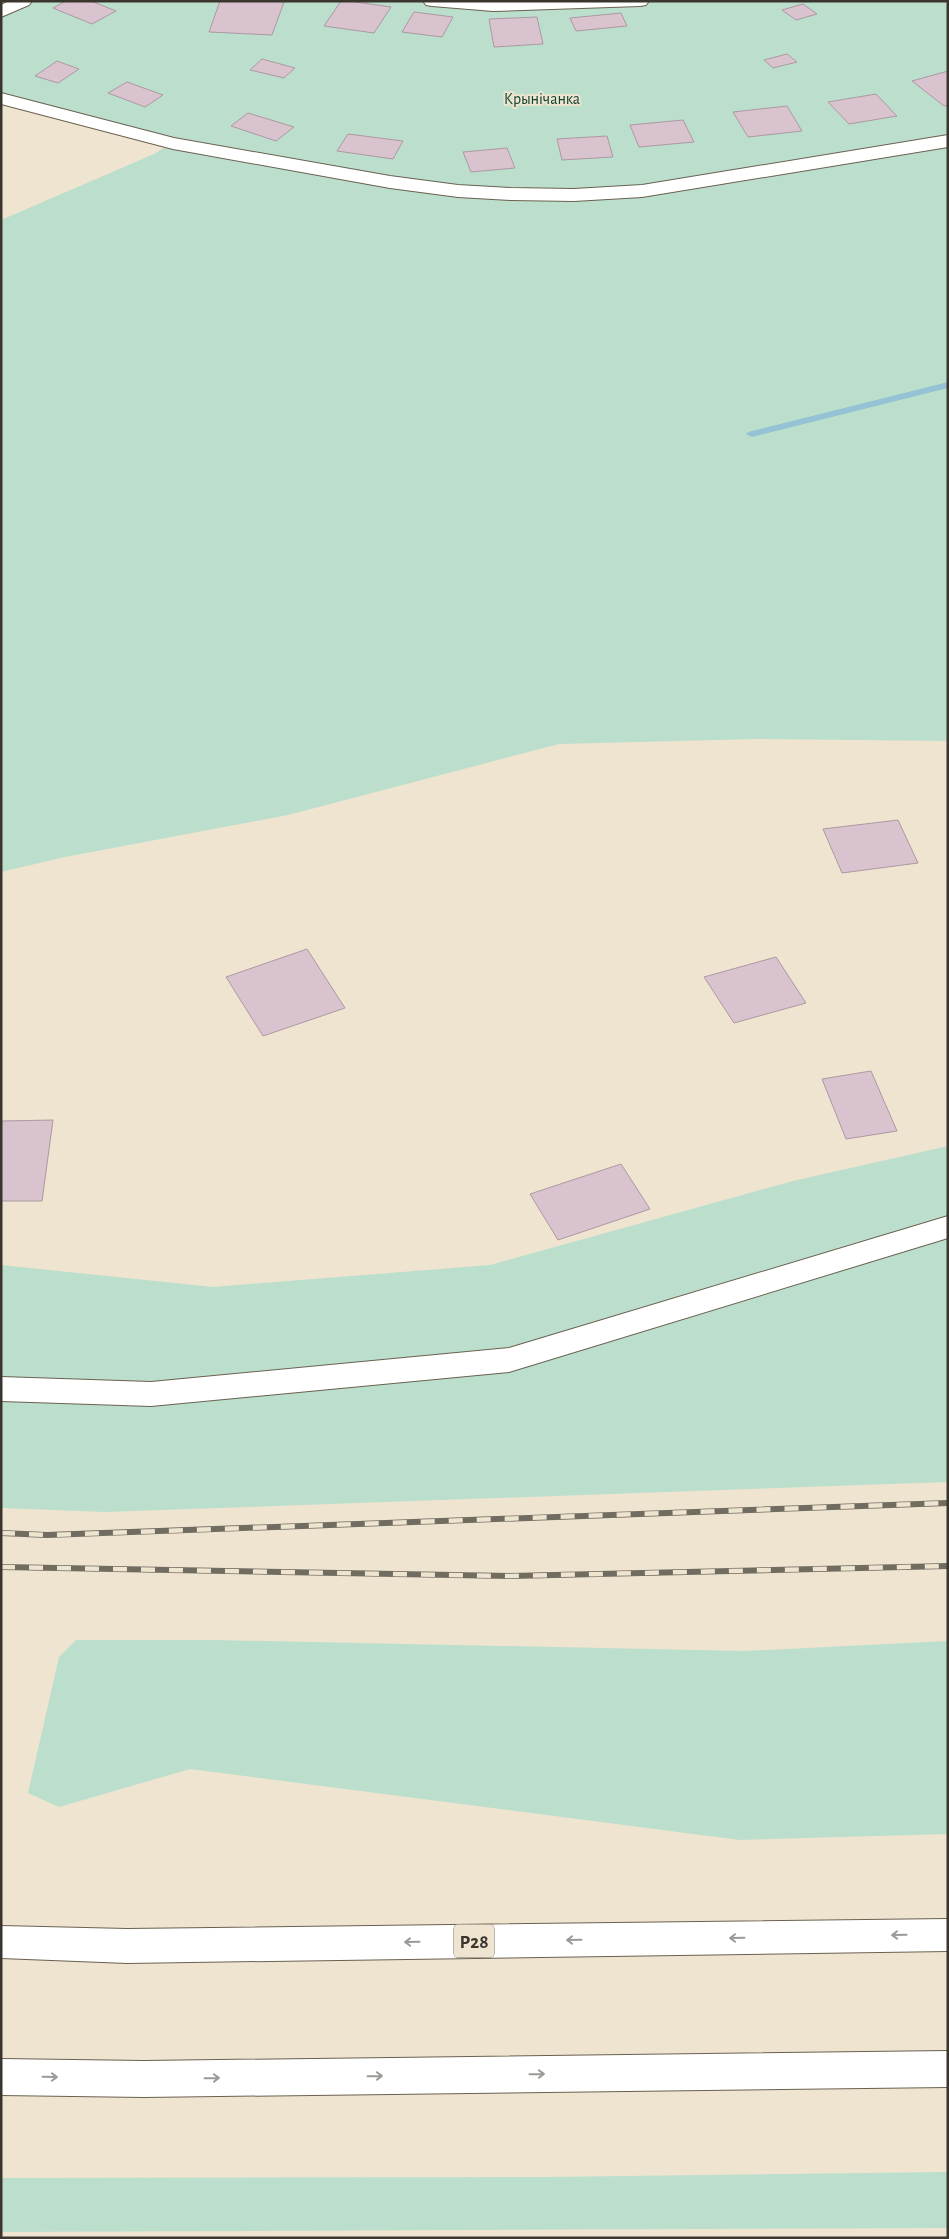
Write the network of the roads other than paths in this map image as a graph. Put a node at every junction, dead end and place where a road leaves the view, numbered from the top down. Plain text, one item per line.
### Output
1 (23, 1) edge
2 (432, 1) edge
3 (640, 1) edge
4 (1, 12) edge
5 (1, 98) edge
6 (948, 141) edge
7 (948, 1228) edge
8 (1, 1389) edge
9 (948, 1935) edge
10 (1, 1942) edge
11 (948, 2069) edge
12 (1, 2077) edge

1 - 4 main road
2 - 3 main road
5 - 6 main road
7 - 8 main road
9 -> 10 main road, Р28
12 -> 11 main road

